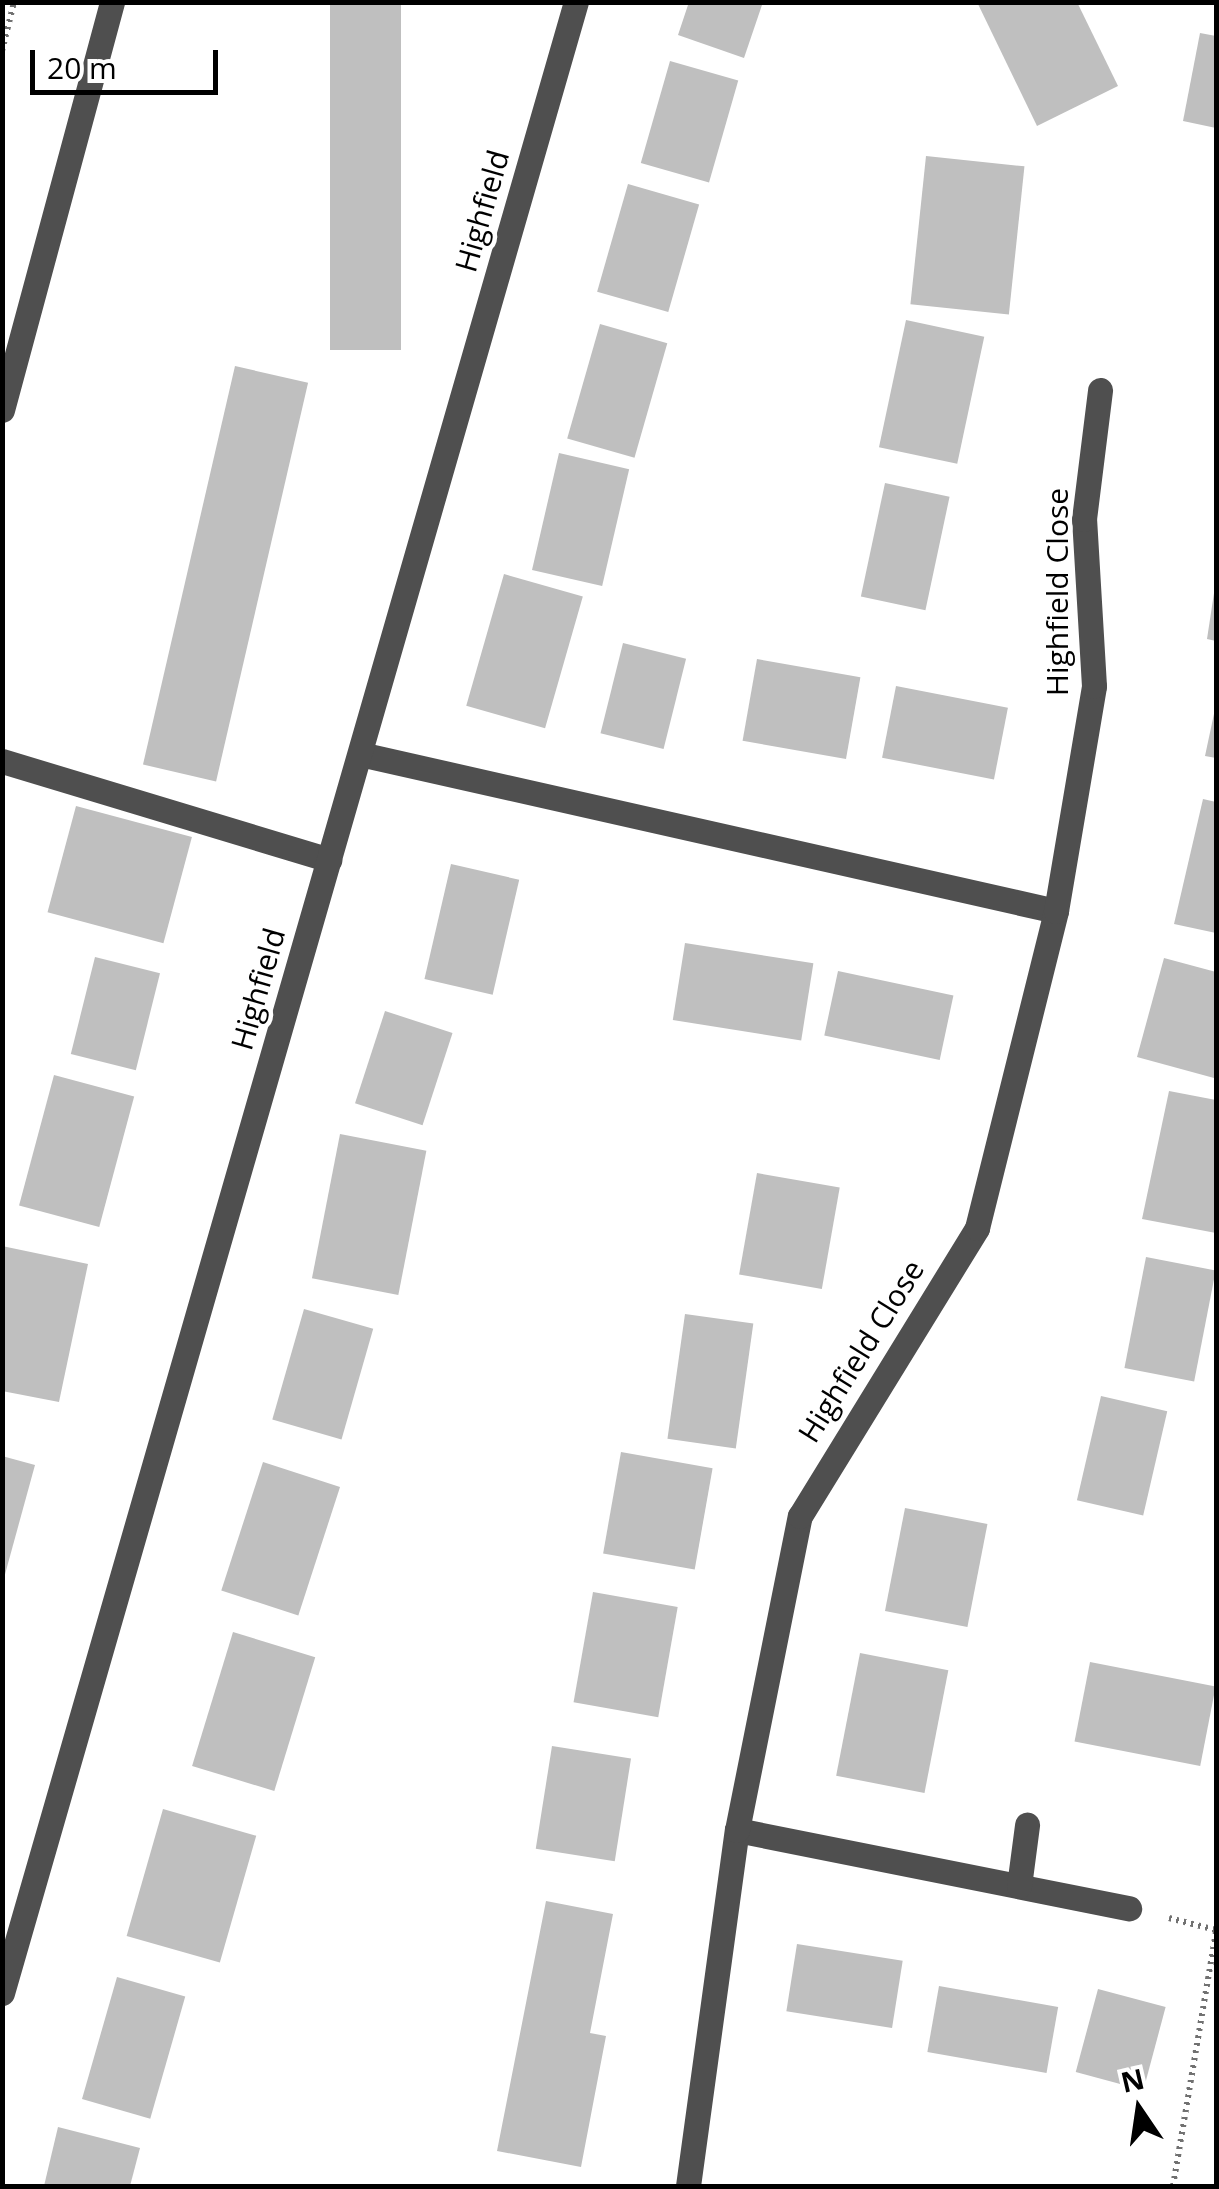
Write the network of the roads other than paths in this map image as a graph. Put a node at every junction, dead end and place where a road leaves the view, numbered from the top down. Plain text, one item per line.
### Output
1 (112, 2) edge
2 (576, 2) edge
3 (1100, 390) dead end
4 (2, 410) edge
5 (360, 754) junction
6 (2, 760) edge
7 (330, 860) junction
8 (1056, 910) junction
9 (1027, 1825) dead end
10 (737, 1830) junction
11 (1018, 1886) junction
12 (1128, 1908) dead end
13 (2, 1993) edge
14 (688, 2186) edge

1 - 4 street
2 - 5 street, Highfield
3 - 8 street, Highfield Close
5 - 7 street, Highfield
5 - 8 street
6 - 7 street
7 - 13 street, Highfield
8 - 10 street, Highfield Close
9 - 11 street
10 - 11 street
10 - 14 street, Highfield Close
11 - 12 street

